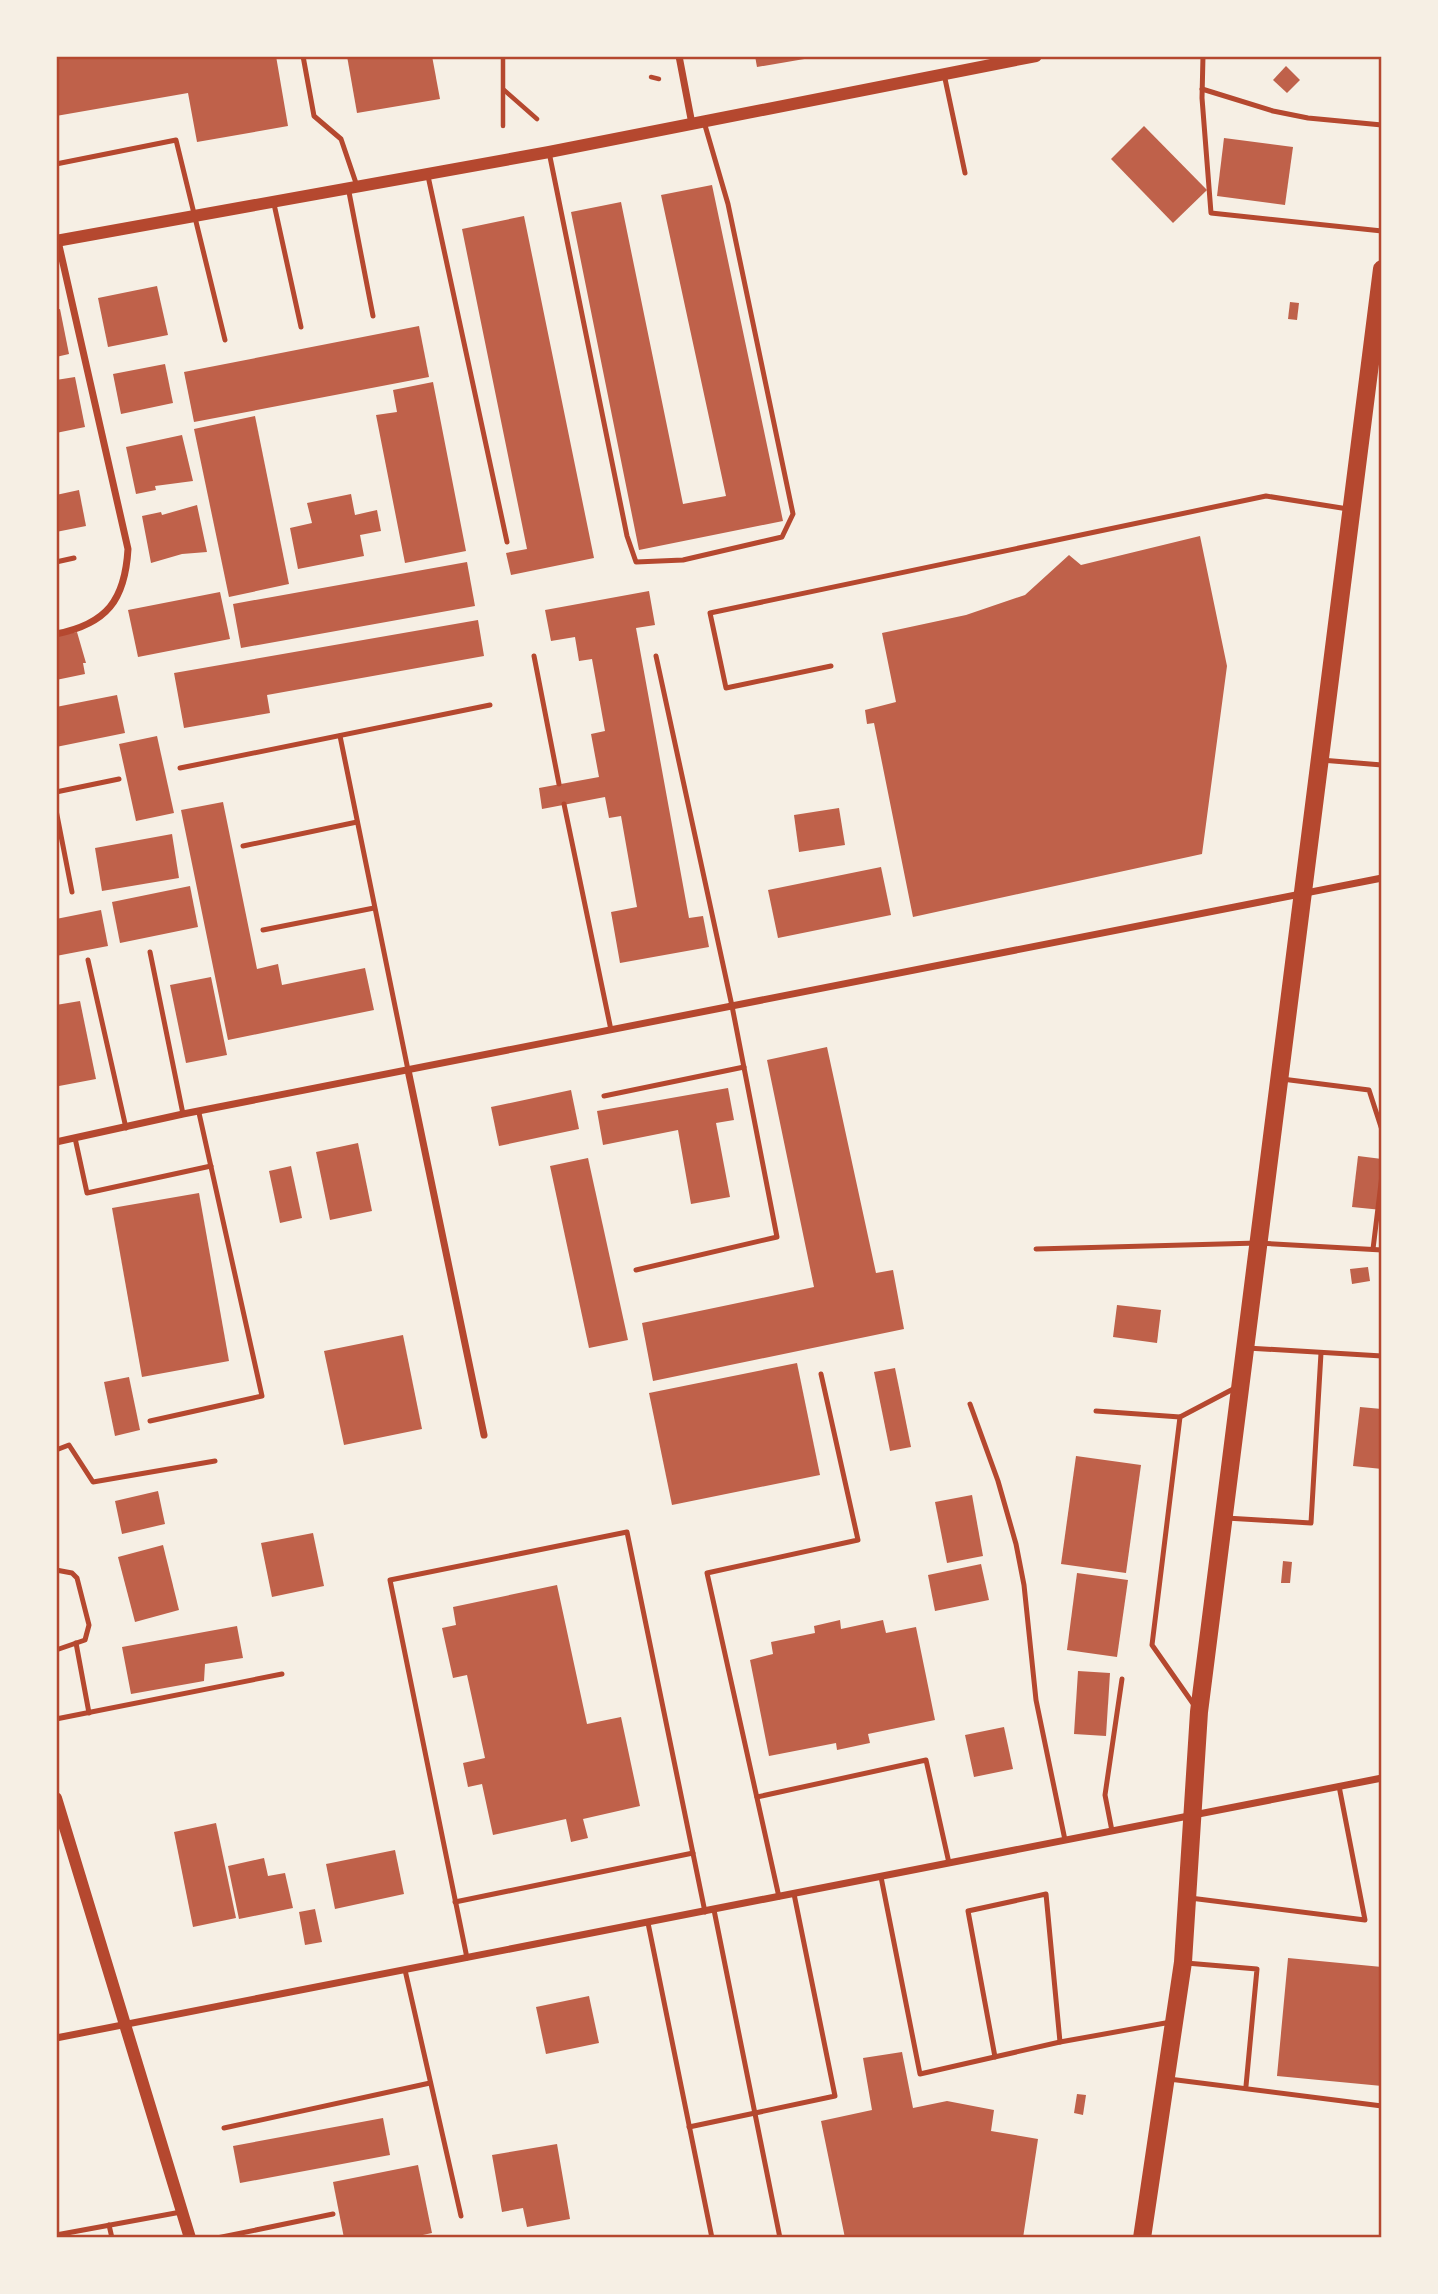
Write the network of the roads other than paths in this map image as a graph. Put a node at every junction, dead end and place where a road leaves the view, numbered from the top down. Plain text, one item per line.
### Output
1 (303, 56) edge
2 (679, 56) edge
3 (1037, 56) edge
4 (1203, 56) edge
5 (944, 74) junction
6 (1202, 89) junction
7 (698, 123) junction
8 (1382, 125) edge
9 (549, 152) junction
10 (56, 164) edge
11 (427, 173) junction
12 (965, 173) dead end
13 (353, 187) junction
14 (273, 201) junction
15 (196, 214) junction
16 (1382, 231) edge
17 (57, 241) edge
18 (1382, 269) edge
19 (373, 316) dead end
20 (301, 327) dead end
21 (225, 340) dead end
22 (1377, 347) edge
23 (1351, 509) junction
24 (507, 542) dead end
25 (74, 558) dead end
26 (56, 562) edge
27 (56, 634) edge
28 (534, 656) dead end
29 (656, 656) dead end
30 (831, 666) dead end
31 (490, 705) dead end
32 (340, 736) junction
33 (1318, 760) junction
34 (1382, 765) edge
35 (180, 768) dead end
36 (119, 779) dead end
37 (559, 784) dead end
38 (56, 792) edge
39 (564, 804) dead end
40 (56, 810) edge
41 (357, 822) junction
42 (243, 846) dead end
43 (1382, 878) edge
44 (72, 892) dead end
45 (1301, 893) junction
46 (374, 908) junction
47 (263, 930) dead end
48 (150, 952) dead end
49 (88, 960) dead end
50 (732, 1006) junction
51 (611, 1030) junction
52 (744, 1067) junction
53 (408, 1070) junction
54 (1278, 1079) junction
55 (604, 1096) dead end
56 (199, 1112) junction
57 (183, 1114) junction
58 (126, 1128) junction
59 (1382, 1130) edge
60 (75, 1138) junction
61 (56, 1142) edge
62 (211, 1166) junction
63 (1382, 1175) edge
64 (1258, 1243) junction
65 (1036, 1249) dead end
66 (1373, 1249) junction
67 (1382, 1250) edge
68 (636, 1269) dead end
69 (1244, 1348) junction
70 (1321, 1353) junction
71 (1382, 1356) edge
72 (821, 1374) dead end
73 (1240, 1385) junction
74 (970, 1404) dead end
75 (1096, 1411) dead end
76 (1180, 1417) junction
77 (150, 1421) dead end
78 (484, 1435) dead end
79 (56, 1450) edge
80 (215, 1461) dead end
81 (1223, 1518) junction
82 (56, 1570) edge
83 (76, 1643) junction
84 (56, 1650) edge
85 (282, 1674) dead end
86 (1122, 1679) dead end
87 (1199, 1712) junction
88 (89, 1713) junction
89 (56, 1719) edge
90 (1382, 1778) edge
91 (1339, 1786) junction
92 (757, 1797) junction
93 (56, 1798) edge
94 (1194, 1815) junction
95 (1112, 1831) junction
96 (1065, 1840) junction
97 (692, 1853) junction
98 (949, 1864) junction
99 (881, 1877) junction
100 (794, 1894) junction
101 (779, 1897) junction
102 (1187, 1898) junction
103 (455, 1902) junction
104 (714, 1910) junction
105 (705, 1912) junction
106 (648, 1923) junction
107 (467, 1958) junction
108 (1183, 1962) junction
109 (405, 1970) junction
110 (1174, 2021) junction
111 (126, 2024) junction
112 (56, 2038) edge
113 (1060, 2042) junction
114 (995, 2057) junction
115 (1166, 2078) junction
116 (430, 2083) junction
117 (1246, 2086) junction
118 (1382, 2106) edge
119 (755, 2112) junction
120 (224, 2127) dead end
121 (689, 2127) junction
122 (181, 2212) junction
123 (333, 2214) dead end
124 (461, 2216) dead end
125 (109, 2225) junction
126 (56, 2235) edge
127 (112, 2238) edge
128 (190, 2238) edge
129 (218, 2238) edge
130 (712, 2238) edge
131 (780, 2238) edge
132 (1142, 2238) edge

1 - 13 lane
2 - 7 street
3 - 5 street
4 - 6 lane
5 - 7 street
5 - 12 lane
6 - 8 lane
6 - 16 lane
7 - 9 street
7 - 9 lane
9 - 11 street
10 - 15 lane
11 - 13 street
11 - 24 lane
13 - 14 street
13 - 19 lane
14 - 15 street
14 - 20 lane
15 - 17 street
15 - 21 lane
17 - 27 street
18 - 22 main road
22 - 23 main road
23 - 30 lane
23 - 33 main road
25 - 26 lane
28 - 37 lane
29 - 50 lane
31 - 32 lane
32 - 35 lane
32 - 41 lane
33 - 34 lane
33 - 45 main road
36 - 38 lane
39 - 51 lane
40 - 44 lane
41 - 42 lane
41 - 46 lane
43 - 45 street
45 - 50 street
45 - 54 main road
46 - 47 lane
46 - 53 lane
48 - 57 lane
49 - 58 lane
50 - 51 street
50 - 52 lane
51 - 53 street
52 - 55 lane
52 - 68 lane
53 - 56 street
53 - 78 street
54 - 59 lane
54 - 64 main road
56 - 57 street
56 - 62 lane
57 - 58 street
58 - 60 street
60 - 61 street
60 - 62 lane
62 - 77 lane
63 - 66 lane
64 - 65 lane
64 - 66 lane
64 - 69 main road
66 - 67 lane
69 - 70 lane
69 - 73 main road
70 - 71 lane
70 - 81 lane
72 - 92 lane
73 - 76 lane
73 - 81 main road
74 - 96 lane
75 - 76 lane
76 - 87 lane
79 - 80 lane
81 - 87 main road
82 - 83 lane
83 - 84 lane
83 - 88 lane
85 - 88 lane
86 - 95 lane
87 - 94 main road
88 - 89 lane
90 - 91 street
91 - 94 street
91 - 102 lane
92 - 98 lane
92 - 101 lane
93 - 111 street
94 - 95 street
94 - 102 main road
95 - 96 street
96 - 98 street
97 - 103 lane
97 - 103 lane
97 - 105 lane
98 - 99 street
99 - 100 street
99 - 114 lane
100 - 101 street
100 - 119 lane
101 - 104 street
102 - 108 main road
103 - 107 lane
104 - 105 street
104 - 119 lane
105 - 106 street
106 - 107 street
106 - 121 lane
107 - 109 street
108 - 110 main road
108 - 117 lane
109 - 111 street
109 - 116 lane
110 - 113 lane
110 - 115 main road
111 - 112 street
111 - 122 street
113 - 114 lane
113 - 114 lane
115 - 117 lane
115 - 132 main road
116 - 120 lane
116 - 124 lane
117 - 118 lane
119 - 121 lane
119 - 131 lane
121 - 130 lane
122 - 125 lane
122 - 128 street
123 - 129 lane
125 - 126 lane
125 - 127 lane

